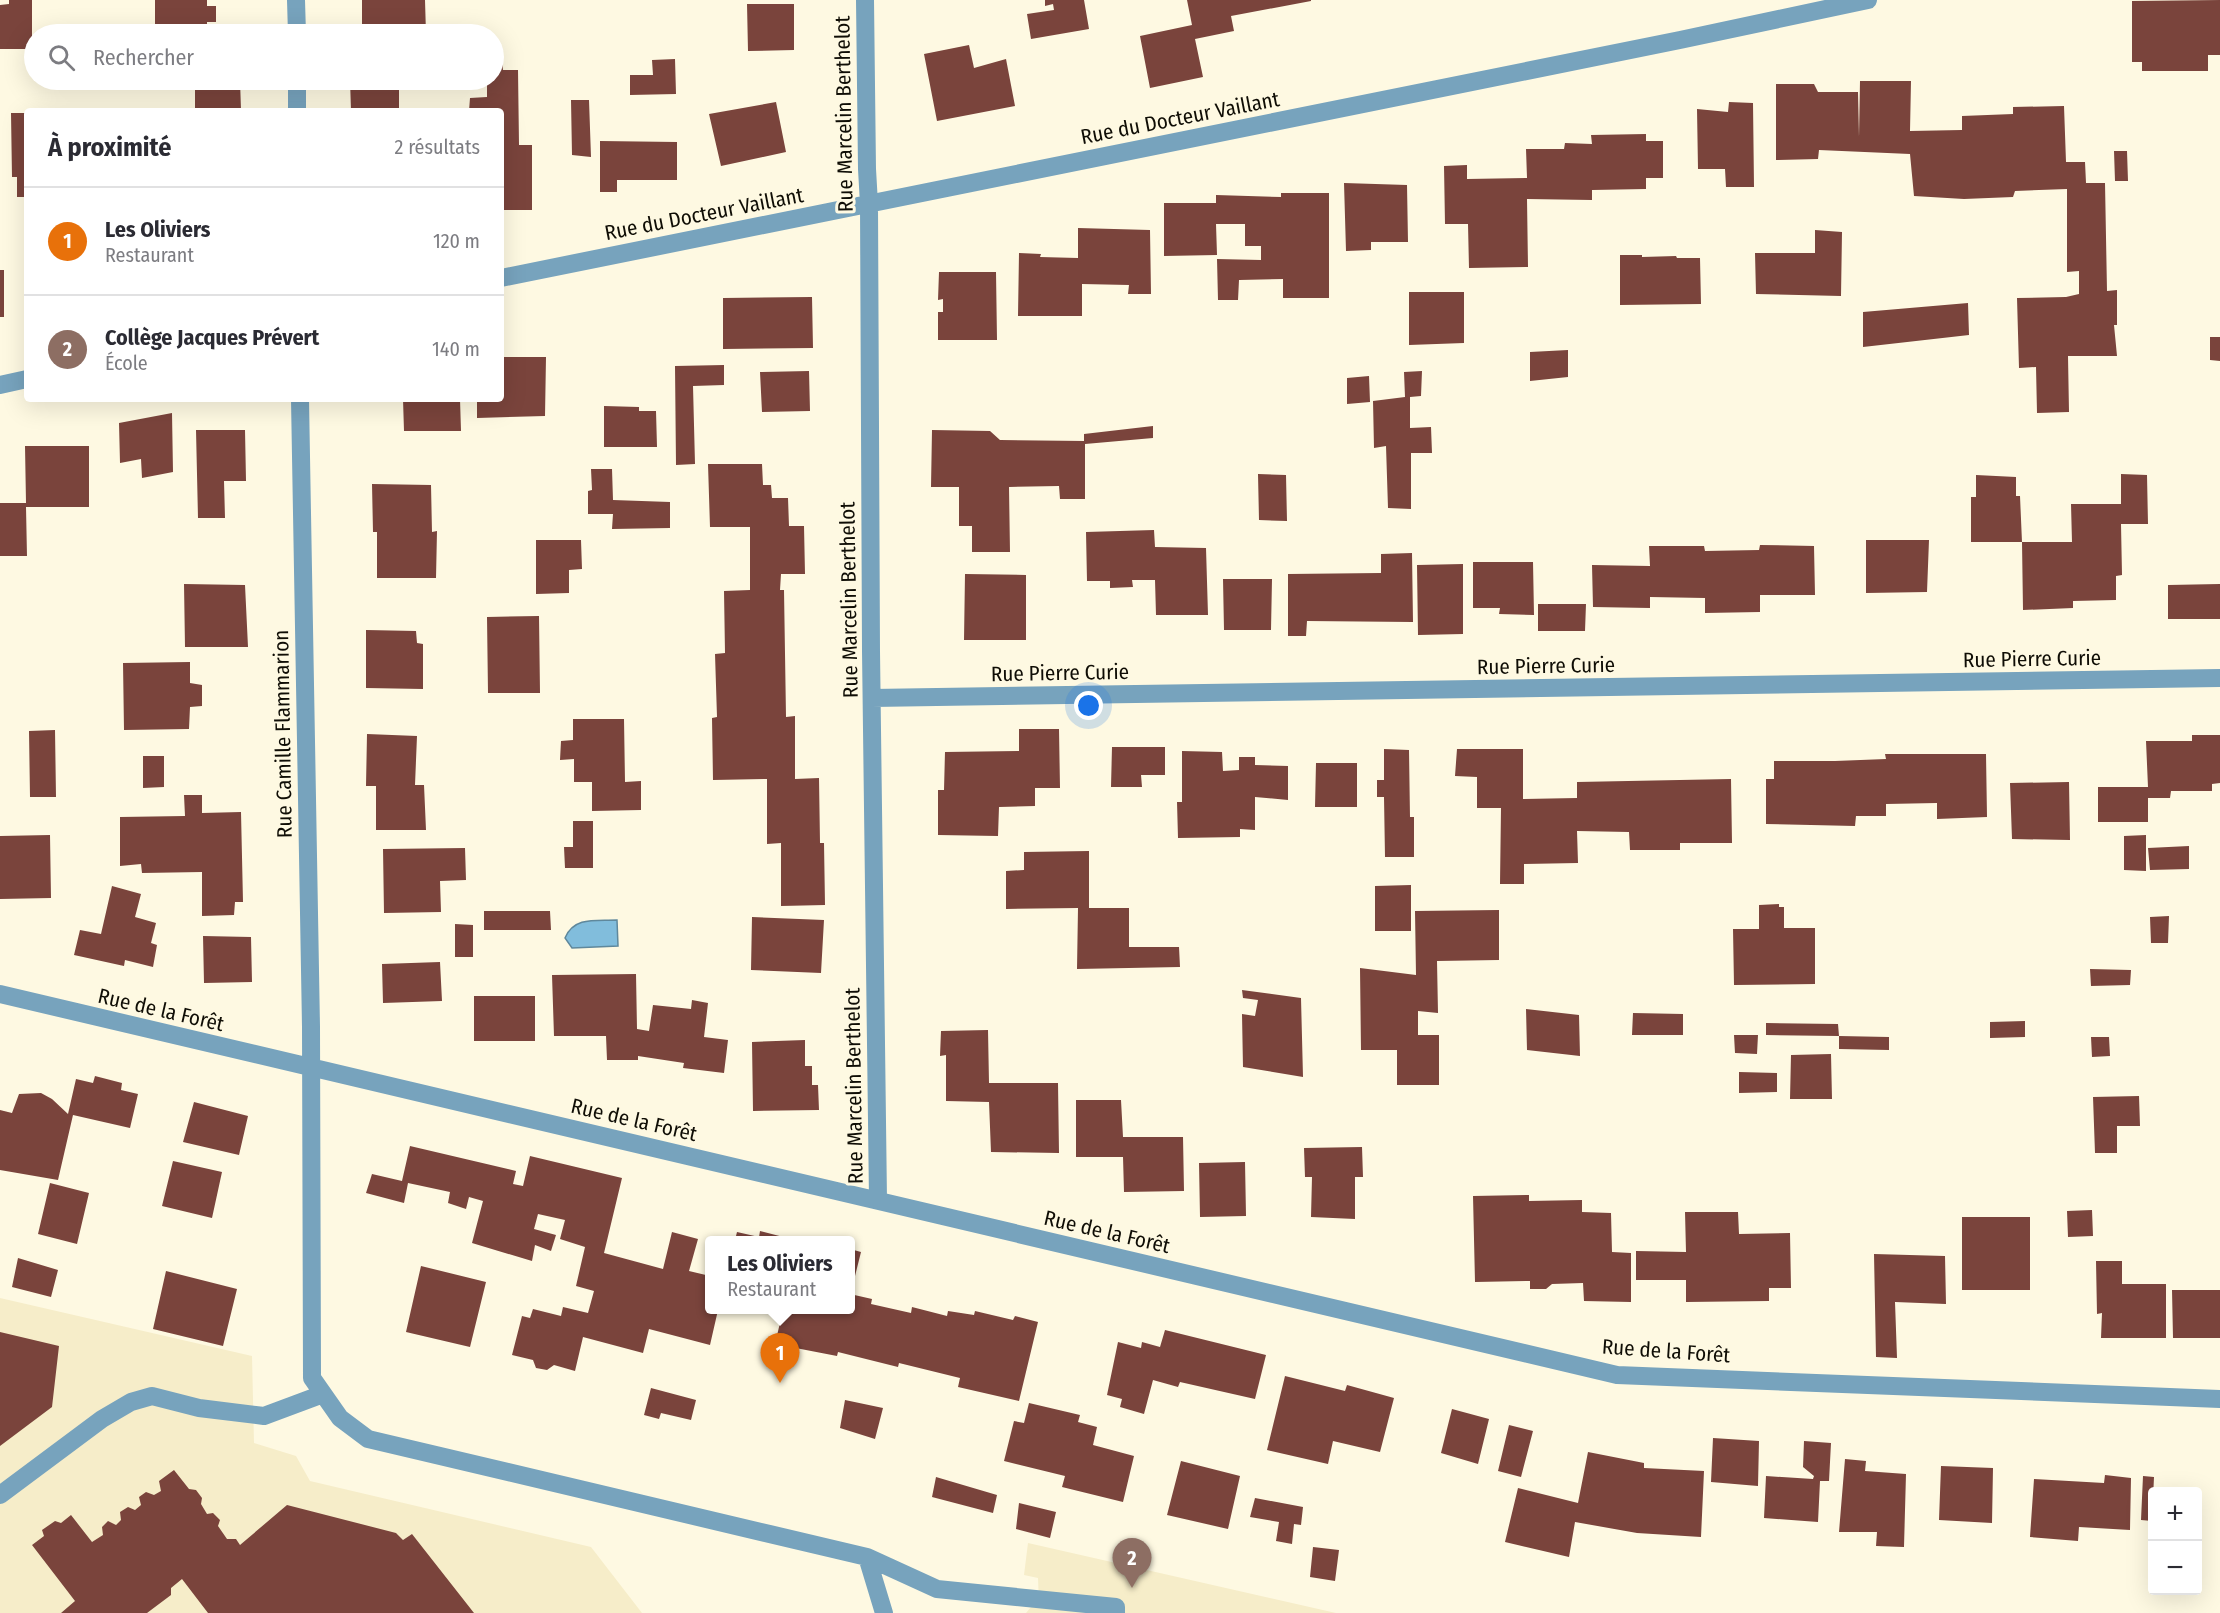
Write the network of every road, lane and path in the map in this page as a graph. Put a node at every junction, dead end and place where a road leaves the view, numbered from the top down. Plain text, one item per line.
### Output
1 (296, 0) edge
2 (865, 0) edge
3 (1868, 0) edge
4 (297, 24) edge
5 (297, 90) edge
6 (297, 108) edge
7 (869, 204) junction
8 (504, 277) edge
9 (24, 380) edge
10 (0, 385) edge
11 (300, 402) edge
12 (2220, 678) edge
13 (872, 698) junction
14 (0, 994) edge
15 (311, 1068) junction
16 (878, 1200) junction
17 (323, 1394) junction
18 (2220, 1399) edge
19 (0, 1495) edge
20 (867, 1557) junction
21 (884, 1613) edge
22 (1116, 1613) edge

1 - 4 street
2 - 7 street, Rue Marcelin Berthelot
3 - 7 street, Rue du Docteur Vaillant
5 - 6 street
7 - 8 street, Rue du Docteur Vaillant
7 - 13 street, Rue Marcelin Berthelot
9 - 10 street
11 - 15 street, Rue Camille Flammarion
12 - 13 street, Rue Pierre Curie
13 - 16 street, Rue Marcelin Berthelot
14 - 15 street, Rue de la Forêt
15 - 16 street, Rue de la Forêt
15 - 17 street, Rue Camille Flammarion
16 - 18 street, Rue de la Forêt
17 - 19 street
17 - 20 street, Rue Camille Flammarion
20 - 21 street
20 - 22 street, Rue Camille Flammarion

